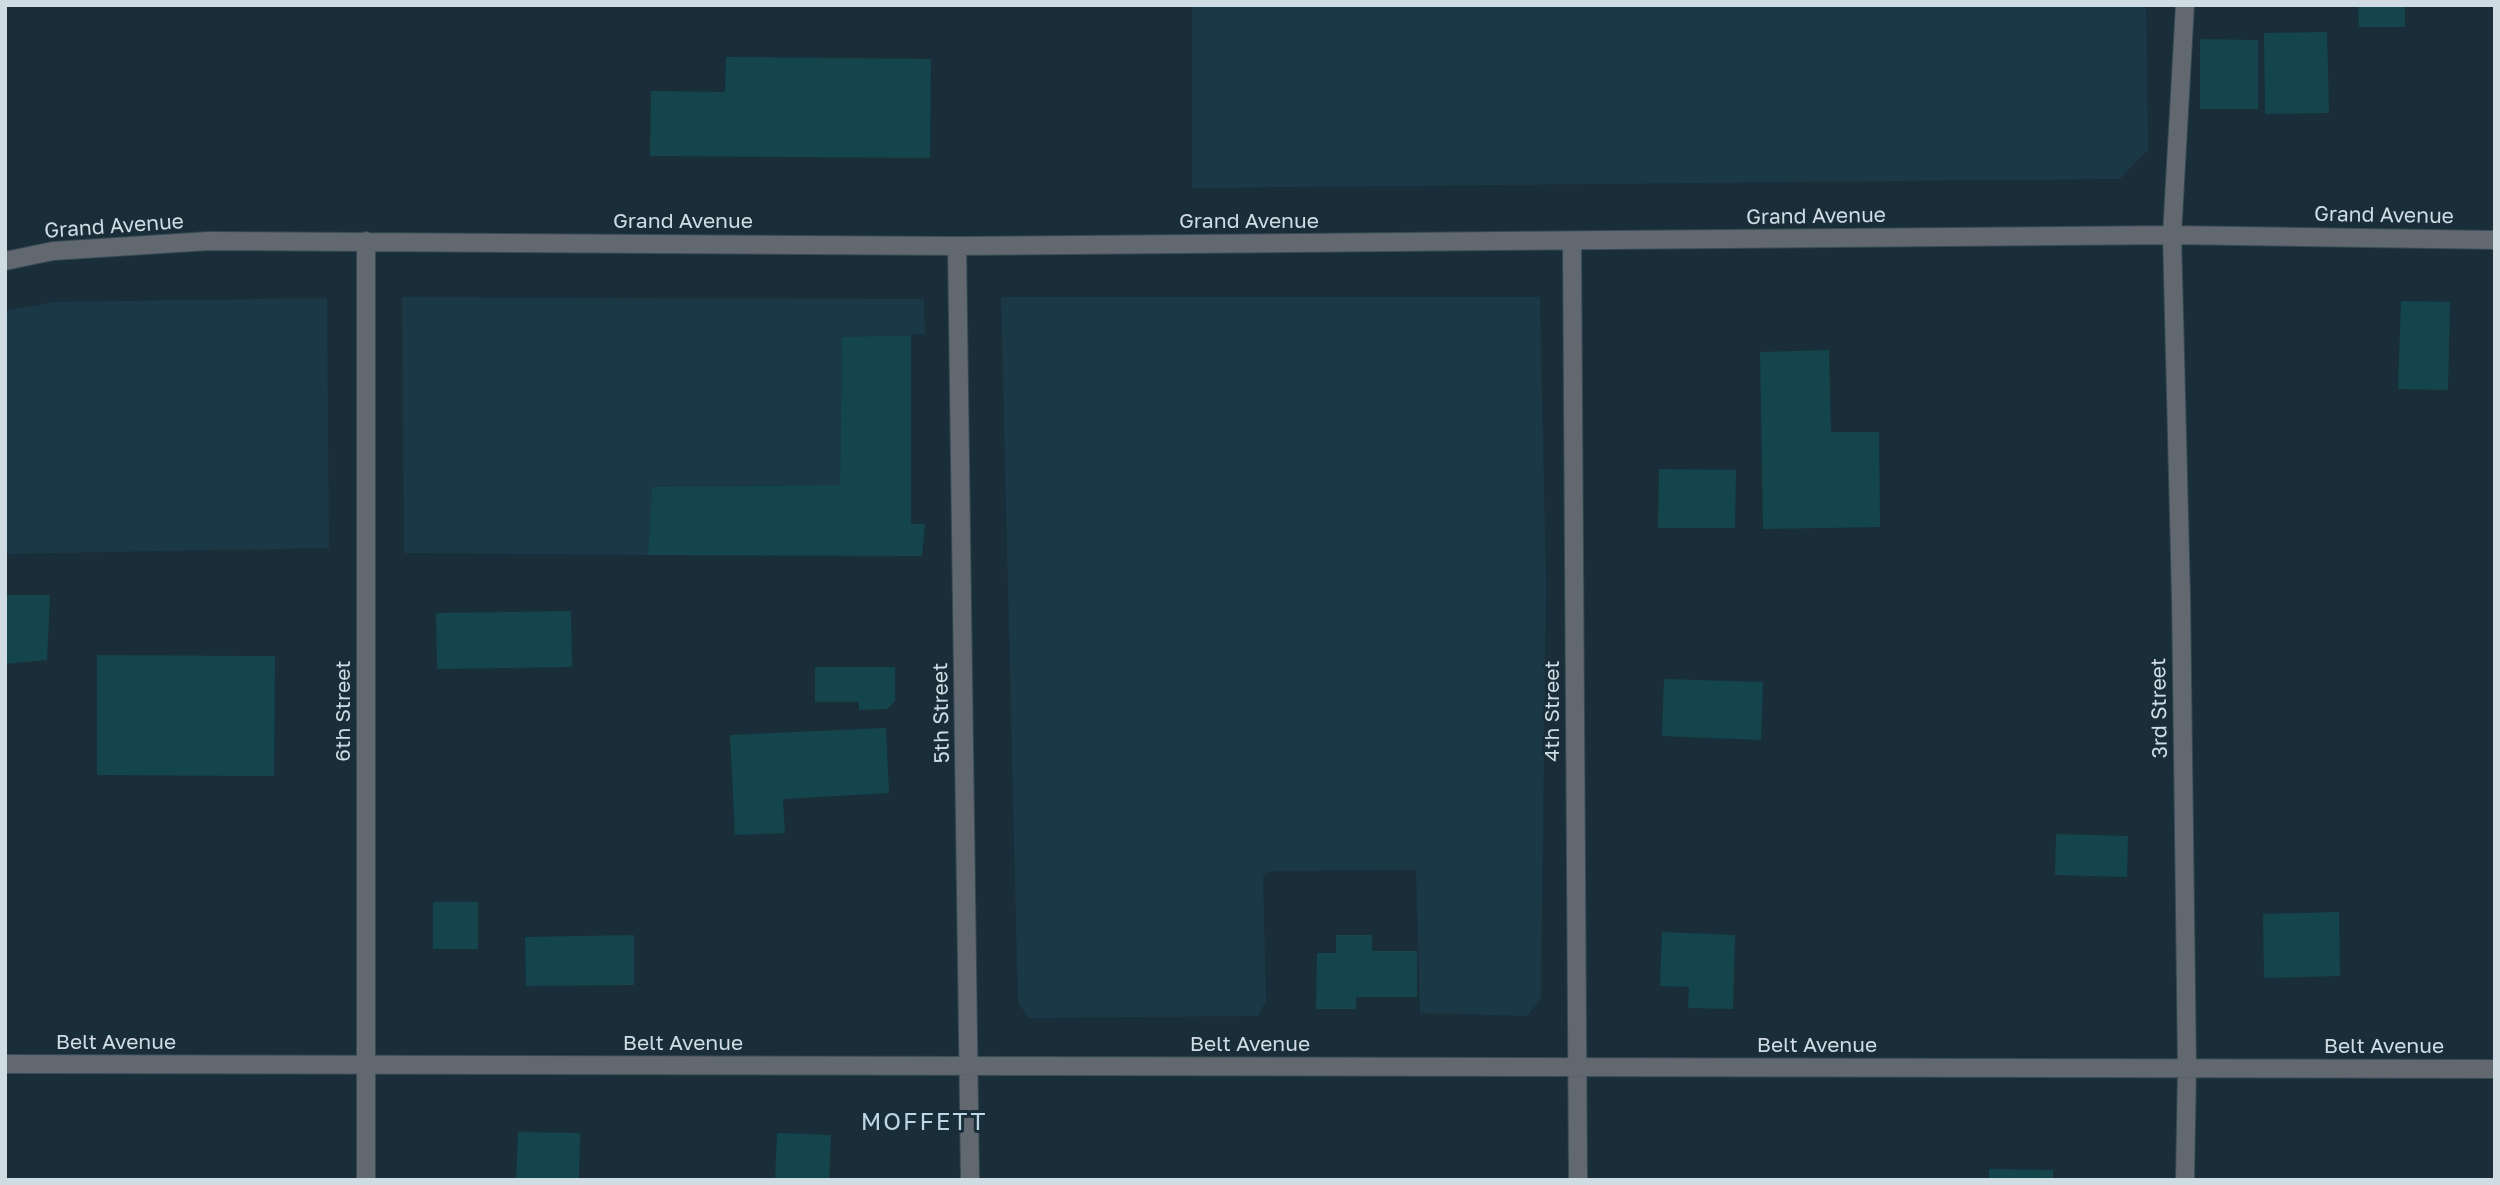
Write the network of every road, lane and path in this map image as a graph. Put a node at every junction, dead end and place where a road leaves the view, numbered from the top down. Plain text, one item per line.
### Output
1 (2185, 5) edge
2 (2172, 235) junction
3 (2495, 240) edge
4 (366, 241) junction
5 (1573, 241) junction
6 (957, 246) junction
7 (5, 261) edge
8 (5, 1064) edge
9 (366, 1065) junction
10 (968, 1066) junction
11 (1577, 1067) junction
12 (2186, 1068) junction
13 (2495, 1069) edge
14 (366, 1180) edge
15 (970, 1180) edge
16 (1578, 1180) edge
17 (2185, 1180) edge

1 - 2 street, 3rd Street
2 - 3 street, Grand Avenue
2 - 5 street, Grand Avenue
2 - 12 street, 3rd Street
4 - 6 street, Grand Avenue
4 - 7 street, Grand Avenue
4 - 9 street, 6th Street
5 - 6 street, Grand Avenue
5 - 11 street, 4th Street
6 - 10 street, 5th Street
8 - 9 street, Belt Avenue
9 - 10 street, Belt Avenue
9 - 14 street, 6th Street
10 - 11 street, Belt Avenue
10 - 15 street, 5th Street
11 - 12 street, Belt Avenue
11 - 16 street, 4th Street
12 - 13 street, Belt Avenue
12 - 17 street, 3rd Street

